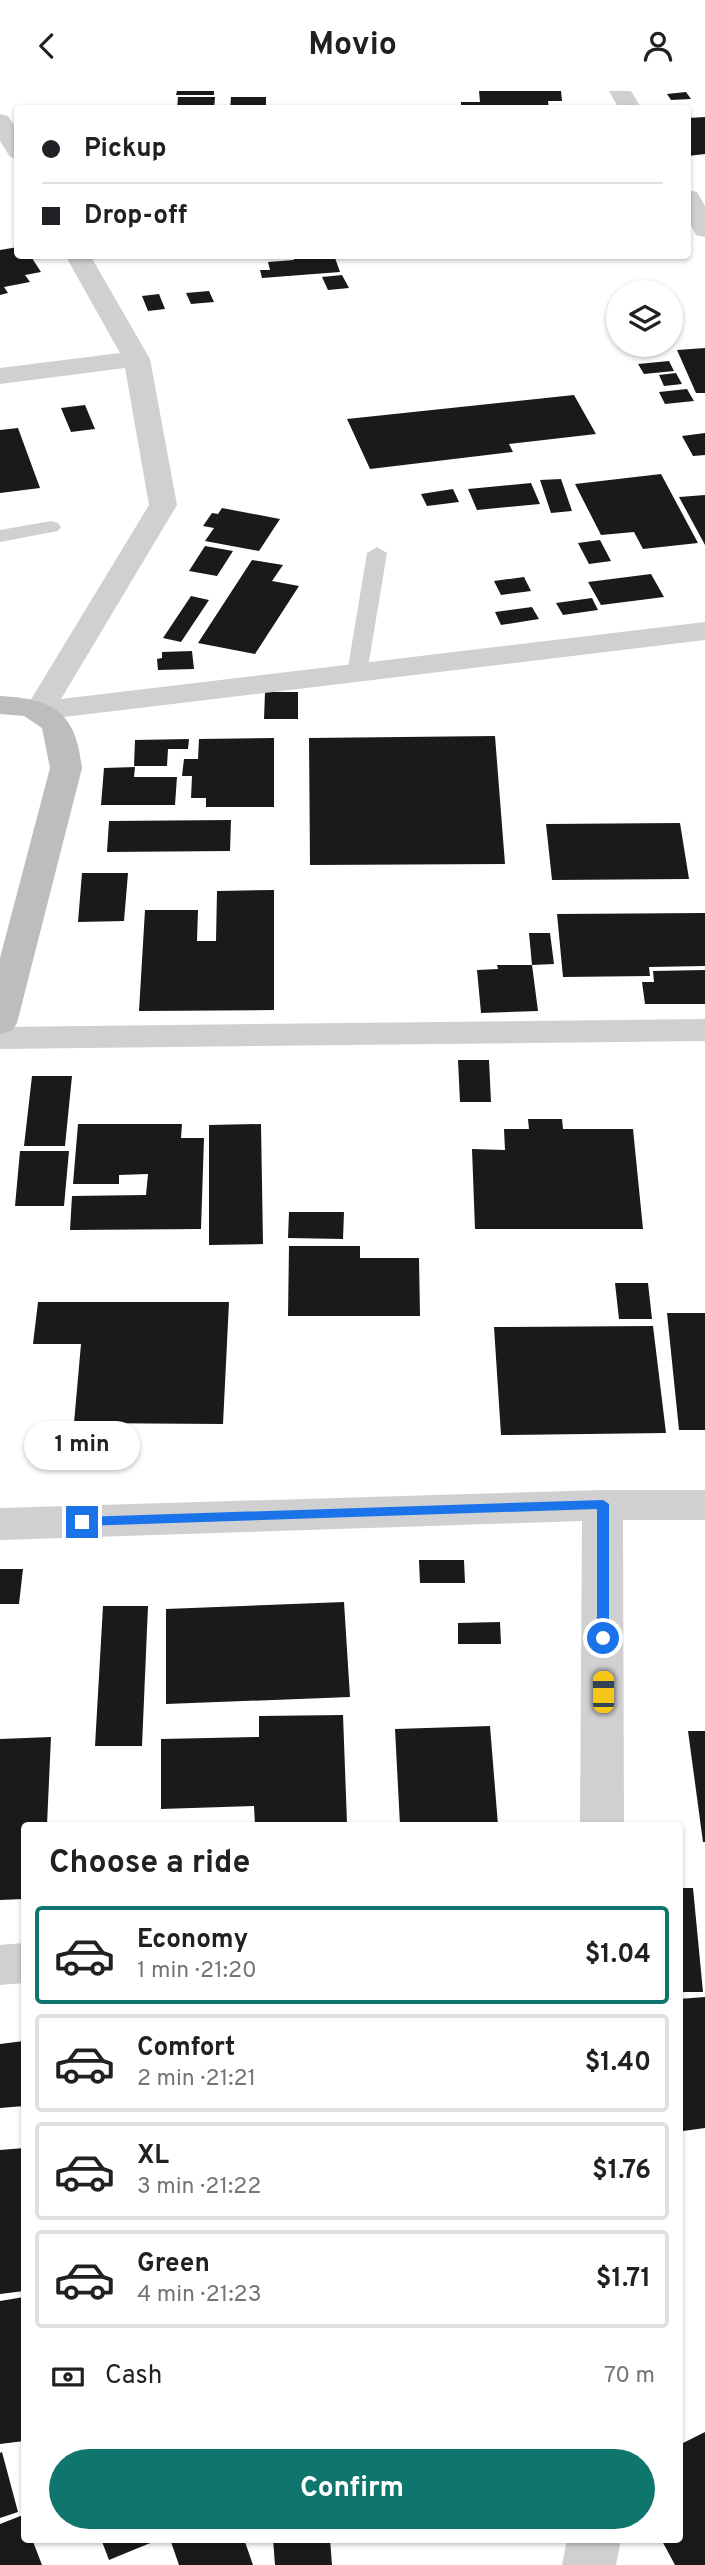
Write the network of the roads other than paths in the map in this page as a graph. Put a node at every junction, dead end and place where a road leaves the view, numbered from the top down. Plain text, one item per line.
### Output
1 (0, 121) edge
2 (14, 145) edge
3 (691, 203) edge
4 (705, 230) edge
5 (79, 259) edge
6 (137, 359) junction
7 (0, 376) edge
8 (51, 527) dead end
9 (0, 536) edge
10 (377, 553) dead end
11 (705, 631) edge
12 (357, 673) junction
13 (0, 705) edge
14 (39, 711) junction
15 (0, 1023) edge
16 (705, 1030) edge
17 (0, 1038) edge
18 (603, 1504) junction
19 (705, 1504) edge
20 (0, 1524) edge
21 (602, 1822) edge
22 (21, 1963) edge
23 (0, 1965) edge
24 (592, 2543) edge
25 (589, 2565) edge

1 - 2 street
3 - 4 street
5 - 6 street
6 - 7 street
6 - 14 street
8 - 9 lane
10 - 12 lane
11 - 12 street
12 - 14 street
13 - 14 street
14 - 15 street
16 - 17 street
18 - 19 street
18 - 20 street
18 - 21 street
22 - 23 street
24 - 25 street

